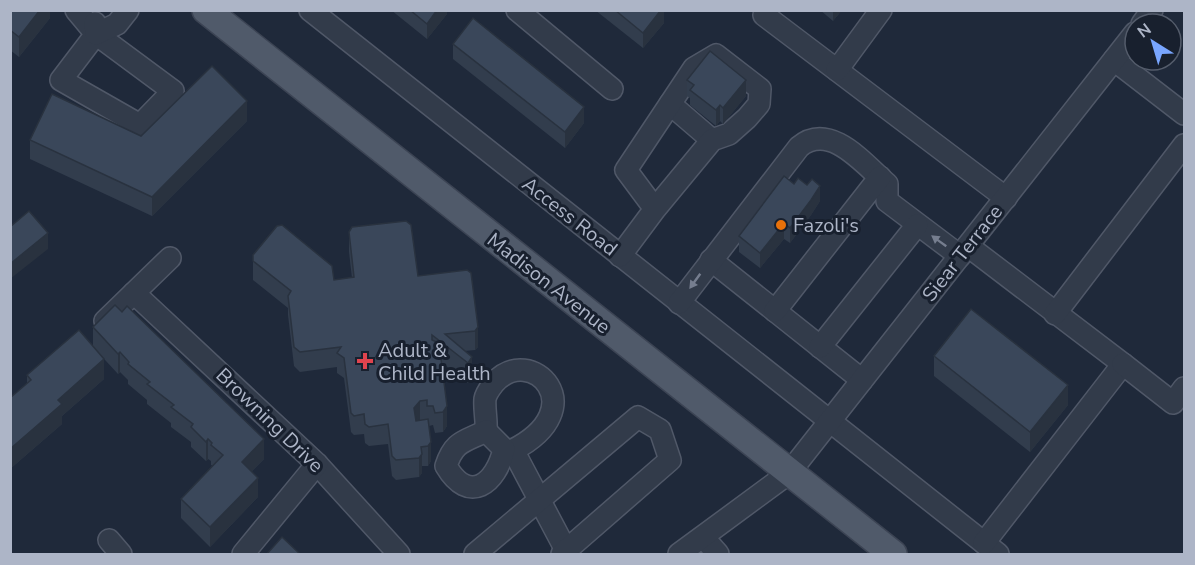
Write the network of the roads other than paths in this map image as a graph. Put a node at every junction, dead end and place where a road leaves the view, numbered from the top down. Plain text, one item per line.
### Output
1 (76, 10) edge
2 (95, 10) edge
3 (128, 10) edge
4 (206, 10) edge
5 (310, 10) edge
6 (517, 10) edge
7 (881, 10) edge
8 (764, 15) dead end
9 (96, 34) junction
10 (1123, 48) edge
11 (1114, 60) junction
12 (837, 70) junction
13 (612, 89) dead end
14 (670, 104) junction
15 (1185, 114) edge
16 (712, 140) junction
17 (1185, 145) edge
18 (880, 177) junction
19 (1006, 198) junction
20 (655, 209) junction
21 (917, 225) junction
22 (964, 251) junction
23 (620, 256) junction
24 (170, 258) dead end
25 (711, 260) junction
26 (134, 293) junction
27 (679, 303) junction
28 (775, 311) junction
29 (1055, 314) junction
30 (105, 321) edge
31 (820, 347) junction
32 (1123, 364) junction
33 (862, 380) junction
34 (1185, 388) edge
35 (829, 422) junction
36 (486, 431) junction
37 (509, 449) junction
38 (317, 464) junction
39 (789, 473) junction
40 (540, 500) junction
41 (703, 537) junction
42 (991, 549) edge
43 (566, 553) edge
44 (243, 555) edge
45 (399, 555) edge
46 (475, 555) edge
47 (679, 555) edge
48 (718, 555) edge
49 (893, 555) edge

1 - 9 street
2 - 9 street
3 - 9 street
4 - 39 main road, Madison Avenue
5 - 23 street, Access Road
6 - 13 street
7 - 12 street
8 - 12 street
9 - 9 street
10 - 11 street, Siear Terrace
11 - 15 street
11 - 19 street, Siear Terrace
12 - 19 street
14 - 16 street
14 - 16 street
14 - 20 street
16 - 20 street
17 - 29 street
18 - 21 street
18 - 25 street
18 - 28 street
19 - 22 street, Siear Terrace
20 - 23 street
22 -> 21 street
21 - 31 street
22 - 29 street
22 - 33 street, Siear Terrace
23 - 27 street, Access Road
24 - 26 street
25 -> 27 street
25 - 28 street
26 - 30 street
26 - 38 street, Browning Drive
27 - 35 street, Access Road
28 - 31 street
29 - 32 street
31 - 33 street
32 - 34 street
32 - 42 street
33 - 35 street, Siear Terrace
35 - 39 street, Siear Terrace
35 - 42 street, Access Road
36 - 37 street
36 - 37 street
36 - 37 street
37 - 40 street
38 - 44 street
38 - 45 street, Browning Drive
39 - 41 street, Siear Terrace
39 - 49 main road, Madison Avenue
40 - 43 street
40 - 43 street
40 - 46 street
41 - 47 street, Siear Terrace
41 - 48 street

